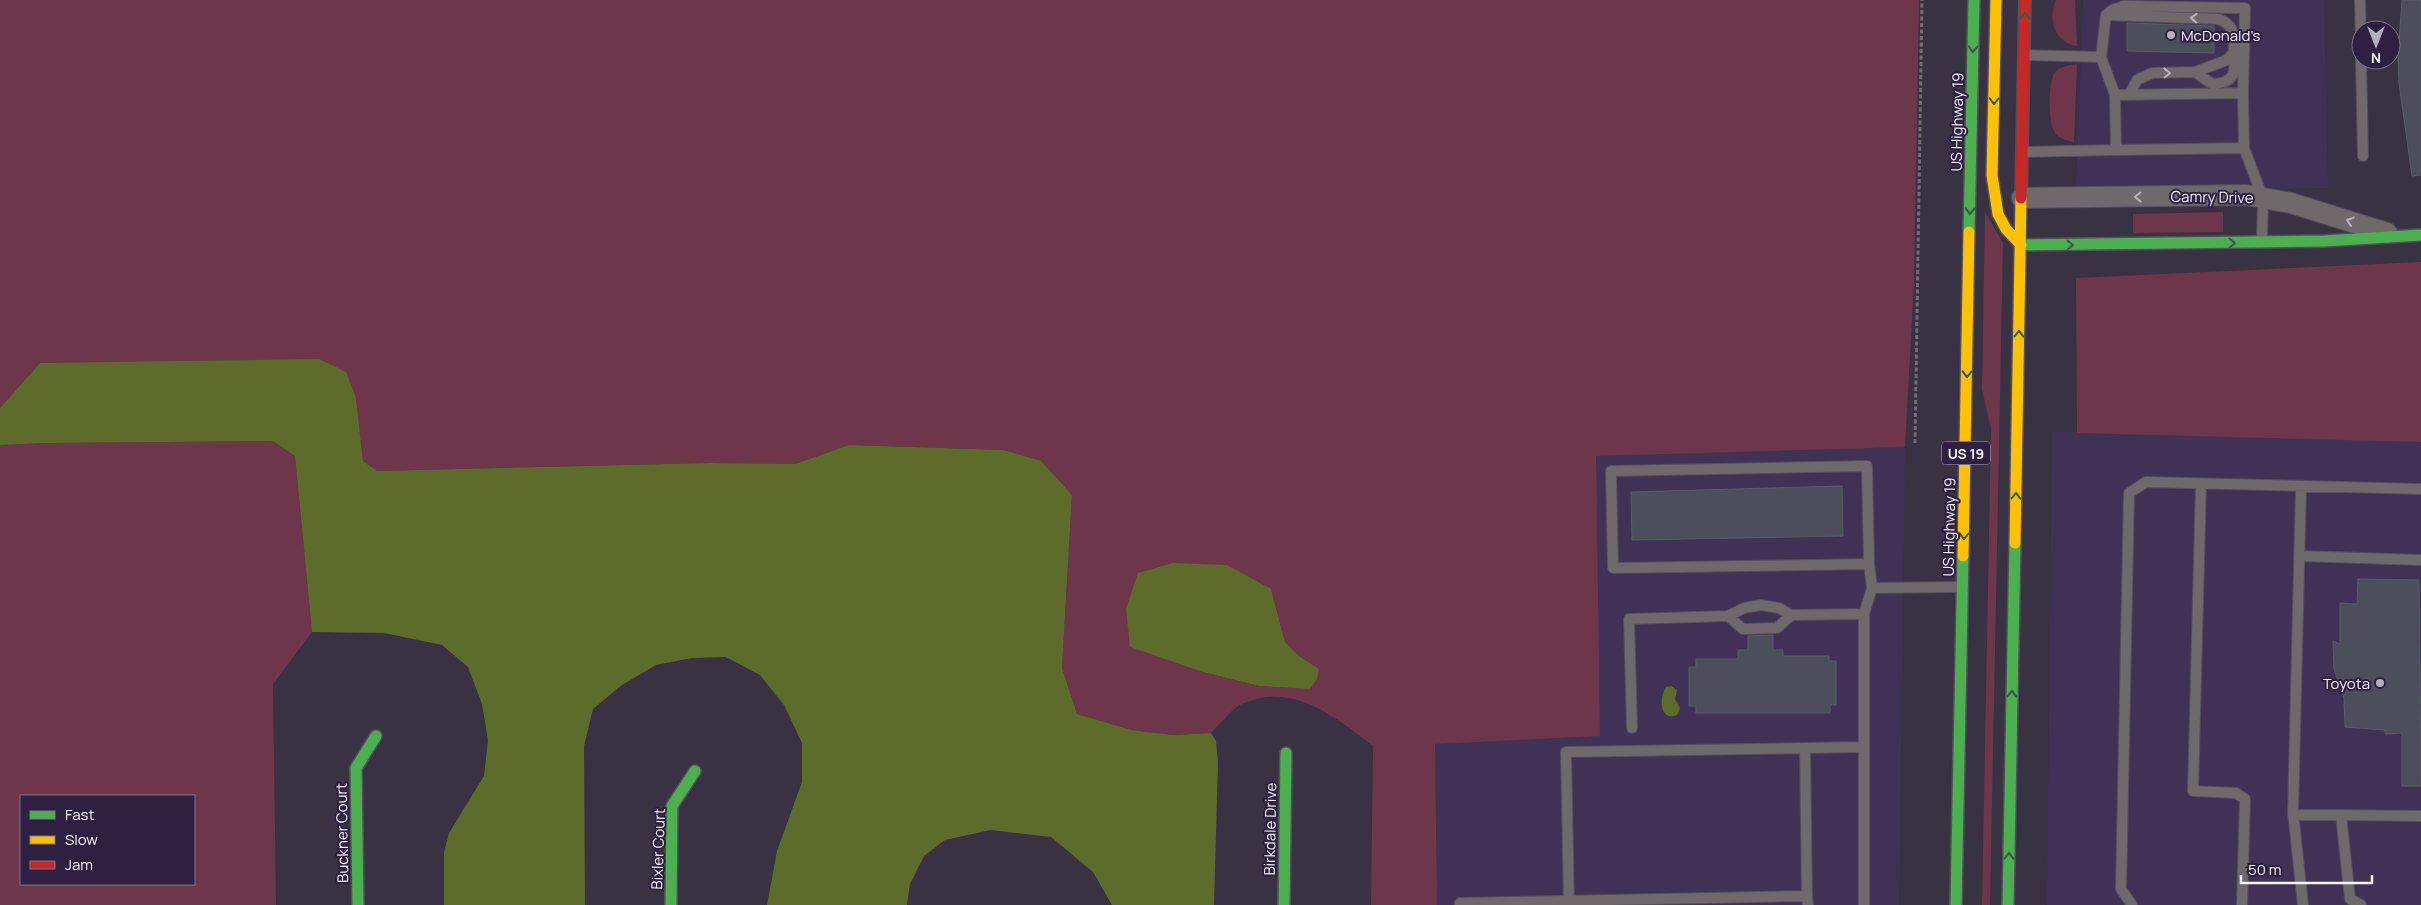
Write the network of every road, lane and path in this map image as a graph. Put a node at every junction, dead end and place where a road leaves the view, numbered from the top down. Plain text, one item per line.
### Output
1 (1922, 0) edge
2 (1974, 0) edge
3 (1996, 0) edge
4 (2025, 0) edge
5 (2360, 0) edge
6 (2215, 4) edge
7 (2106, 16) junction
8 (2360, 20) edge
9 (2234, 52) junction
10 (2024, 55) junction
11 (2101, 57) junction
12 (2361, 70) edge
13 (2194, 72) junction
14 (2243, 93) junction
15 (2115, 95) junction
16 (2128, 95) junction
17 (2244, 148) junction
18 (2116, 150) junction
19 (2022, 152) junction
20 (2363, 156) dead end
21 (2022, 198) junction
22 (2263, 198) junction
23 (2421, 235) edge
24 (2396, 236) junction
25 (2262, 242) junction
26 (2021, 246) junction
27 (1915, 443) dead end
28 (2200, 484) junction
29 (2302, 487) junction
30 (2421, 489) edge
31 (2300, 556) junction
32 (2421, 560) edge
33 (1869, 564) junction
34 (1963, 586) junction
35 (1872, 588) junction
36 (1864, 614) junction
37 (1791, 615) junction
38 (1728, 616) junction
39 (1632, 728) dead end
40 (376, 736) dead end
41 (1864, 747) junction
42 (1805, 748) junction
43 (1286, 754) dead end
44 (695, 771) dead end
45 (2294, 814) junction
46 (2341, 815) junction
47 (2421, 816) edge
48 (1808, 901) edge
49 (1569, 903) edge
50 (358, 905) edge
51 (671, 905) edge
52 (1284, 905) edge
53 (1460, 905) edge
54 (1864, 905) edge
55 (1956, 905) edge
56 (2008, 905) edge
57 (2132, 905) edge
58 (2242, 905) edge
59 (2303, 905) edge
60 (2361, 905) edge

1 - 27 path
2 -> 34 main road, US Highway 19 / US 19
3 -> 26 main road
10 -> 4 main road
5 - 8 lane
6 - 7 lane
6 - 14 lane
9 -> 7 lane
7 - 11 lane
9 - 13 lane
9 - 13 lane
10 - 11 lane
10 - 19 main road
11 - 15 lane
12 - 20 lane
16 -> 13 lane
14 - 16 lane
14 - 17 lane
15 - 16 lane
15 - 18 lane
17 - 18 lane
17 - 22 lane
18 - 19 lane
19 - 21 main road
22 -> 21 street, Camry Drive
21 - 26 main road
24 -> 22 street, Camry Drive
22 - 25 lane
23 - 24 main road, Camry Drive
24 - 25 main road, Camry Drive
26 -> 25 main road, Camry Drive
56 -> 26 main road
28 - 29 lane
28 - 57 lane
28 - 58 lane
29 - 30 lane
29 - 31 lane
31 - 32 lane
31 - 45 lane
33 - 33 lane
33 - 35 lane
34 - 35 lane
34 - 55 main road, US Highway 19 / US 19
35 - 36 lane
36 - 37 lane
36 - 41 lane
37 - 38 lane
37 - 38 lane
38 - 39 lane
40 - 50 main road, Buckner Court
41 - 42 lane
41 - 54 lane
42 - 48 lane
42 - 49 lane
43 - 52 main road, Birkdale Drive
44 - 51 main road, Bixler Court
45 - 46 lane
45 - 59 lane
46 - 47 lane
46 - 60 lane
48 - 49 lane
49 - 53 lane

